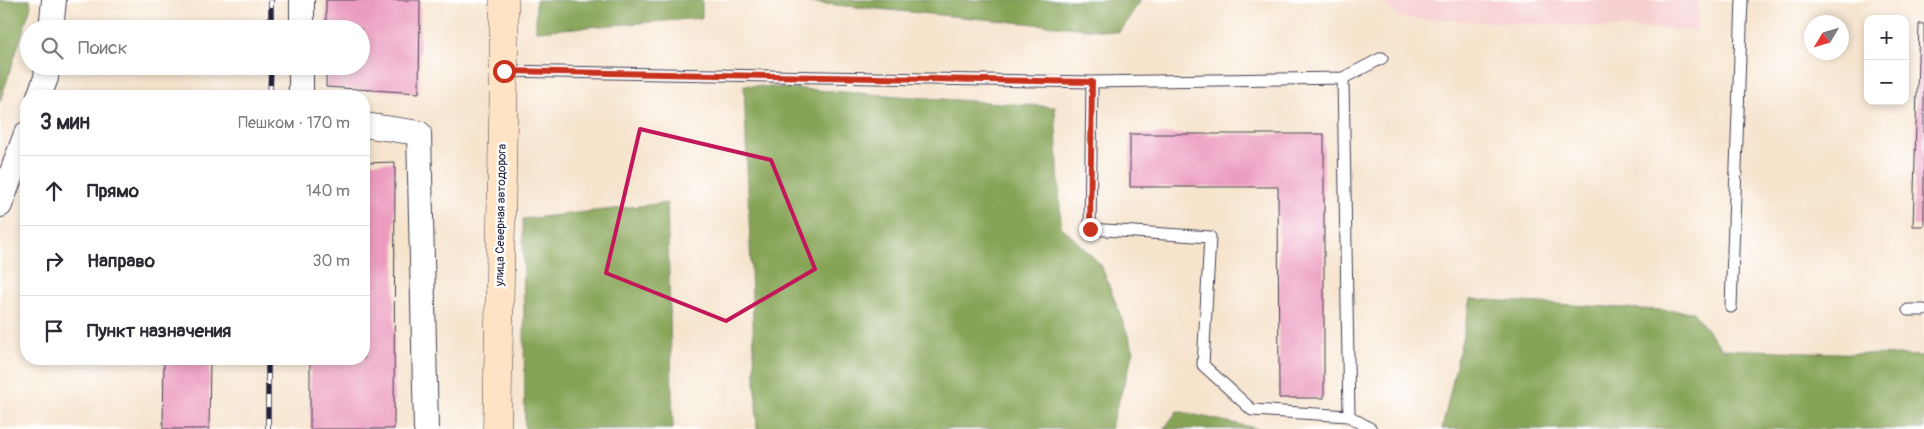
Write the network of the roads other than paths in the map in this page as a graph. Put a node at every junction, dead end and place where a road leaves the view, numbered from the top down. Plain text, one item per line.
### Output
1 (54, 0) edge
2 (302, 0) edge
3 (504, 0) edge
4 (1742, 0) edge
5 (52, 20) edge
6 (302, 20) edge
7 (1382, 58) dead end
8 (504, 71) junction
9 (46, 75) edge
10 (301, 75) edge
11 (1343, 78) junction
12 (1092, 82) junction
13 (42, 90) edge
14 (301, 90) edge
15 (370, 126) edge
16 (20, 150) edge
17 (0, 205) edge
18 (1731, 307) dead end
19 (1908, 310) dead end
20 (1924, 310) edge
21 (1349, 416) junction
22 (426, 429) edge
23 (497, 429) edge
24 (1371, 429) edge

1 - 5 street
2 - 6 street
3 - 8 main road, улица Северная автодорога
4 - 18 lane
7 - 11 lane
8 - 12 lane
8 - 23 main road, улица Северная автодорога
9 - 13 street
10 - 14 street
11 - 12 lane
11 - 21 lane
12 - 21 lane
15 - 22 street
16 - 17 street
19 - 20 lane
21 - 24 lane

